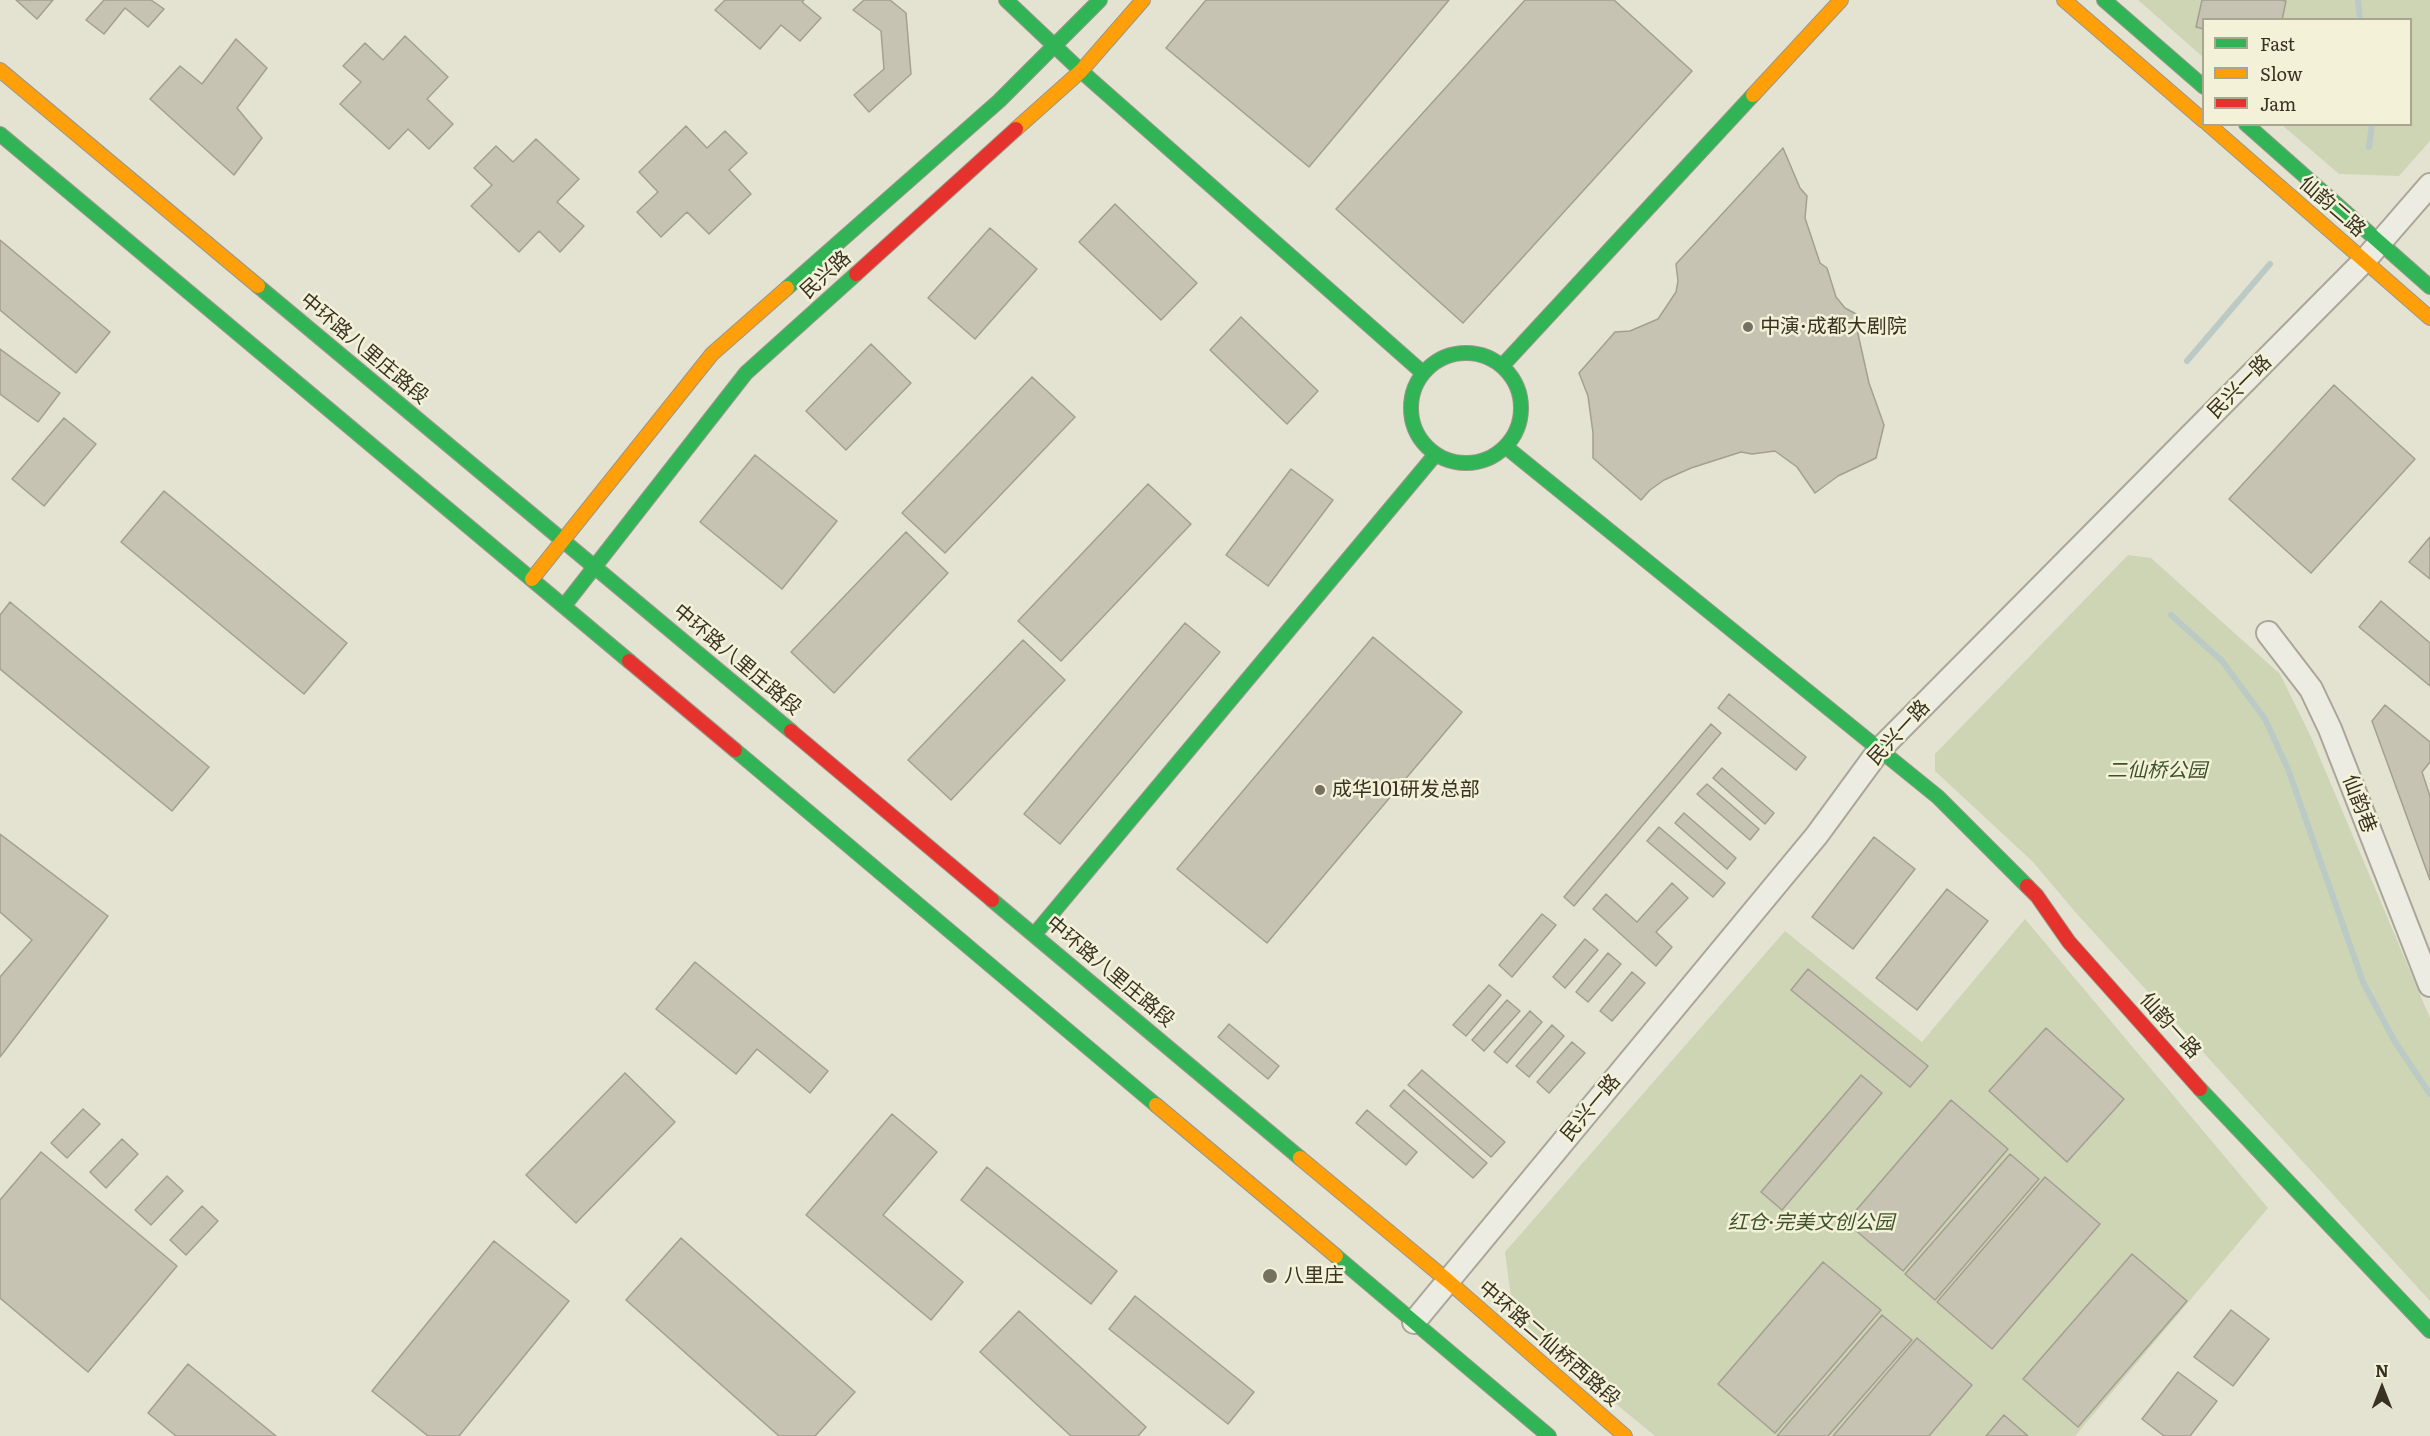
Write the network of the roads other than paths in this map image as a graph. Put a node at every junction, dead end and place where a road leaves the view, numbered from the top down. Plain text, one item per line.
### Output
1 (1006, 0) edge
2 (1101, 0) edge
3 (1143, 0) edge
4 (1841, 0) edge
5 (2064, 0) edge
6 (2104, 0) edge
7 (1055, 45) junction
8 (0, 70) edge
9 (1081, 71) junction
10 (2202, 85) edge
11 (2202, 119) edge
12 (2210, 126) edge
13 (2248, 126) edge
14 (0, 134) edge
15 (2430, 184) edge
16 (2380, 243) junction
17 (2364, 261) junction
18 (2430, 287) edge
19 (2430, 318) edge
20 (1502, 366) junction
21 (1423, 373) junction
22 (1506, 447) junction
23 (1435, 455) junction
24 (562, 540) junction
25 (594, 566) junction
26 (532, 579) junction
27 (564, 606) junction
28 (2268, 633) dead end
29 (1880, 749) junction
30 (1034, 934) junction
31 (2430, 985) edge
32 (1448, 1281) junction
33 (1414, 1322) junction
34 (2430, 1330) edge
35 (1538, 1433) edge
36 (1625, 1436) edge

1 - 7 street
2 - 7 street, 民兴路
3 - 9 street, 民兴路
4 - 20 street
5 - 11 street
6 - 10 street
7 - 9 street
7 - 24 street, 民兴路
8 - 24 street, 中环路八里庄路段
9 - 21 street
9 - 25 street, 民兴路
12 - 17 street, 仙韵二路
13 - 16 street, 仙韵二路
14 - 26 street
15 - 16 street, 民兴一路
16 - 17 street, 民兴一路
16 - 18 street, 仙韵二路
17 - 19 street, 仙韵二路
17 - 29 street, 民兴一路
20 - 21 street
20 - 22 street
21 - 23 street
22 - 23 street
22 - 29 street, 仙韵一路
23 - 30 street
24 - 25 street, 中环路八里庄路段
24 - 26 street, 民兴路
25 - 27 street, 民兴路
25 - 30 street, 中环路八里庄路段
26 - 27 street
27 - 33 street
28 - 31 street, 仙韵巷
29 - 32 street, 民兴一路
29 - 34 street, 仙韵一路
30 - 32 street, 中环路八里庄路段
32 - 33 street, 民兴一路
32 - 36 street, 中环路二仙桥西路段
33 - 35 street

